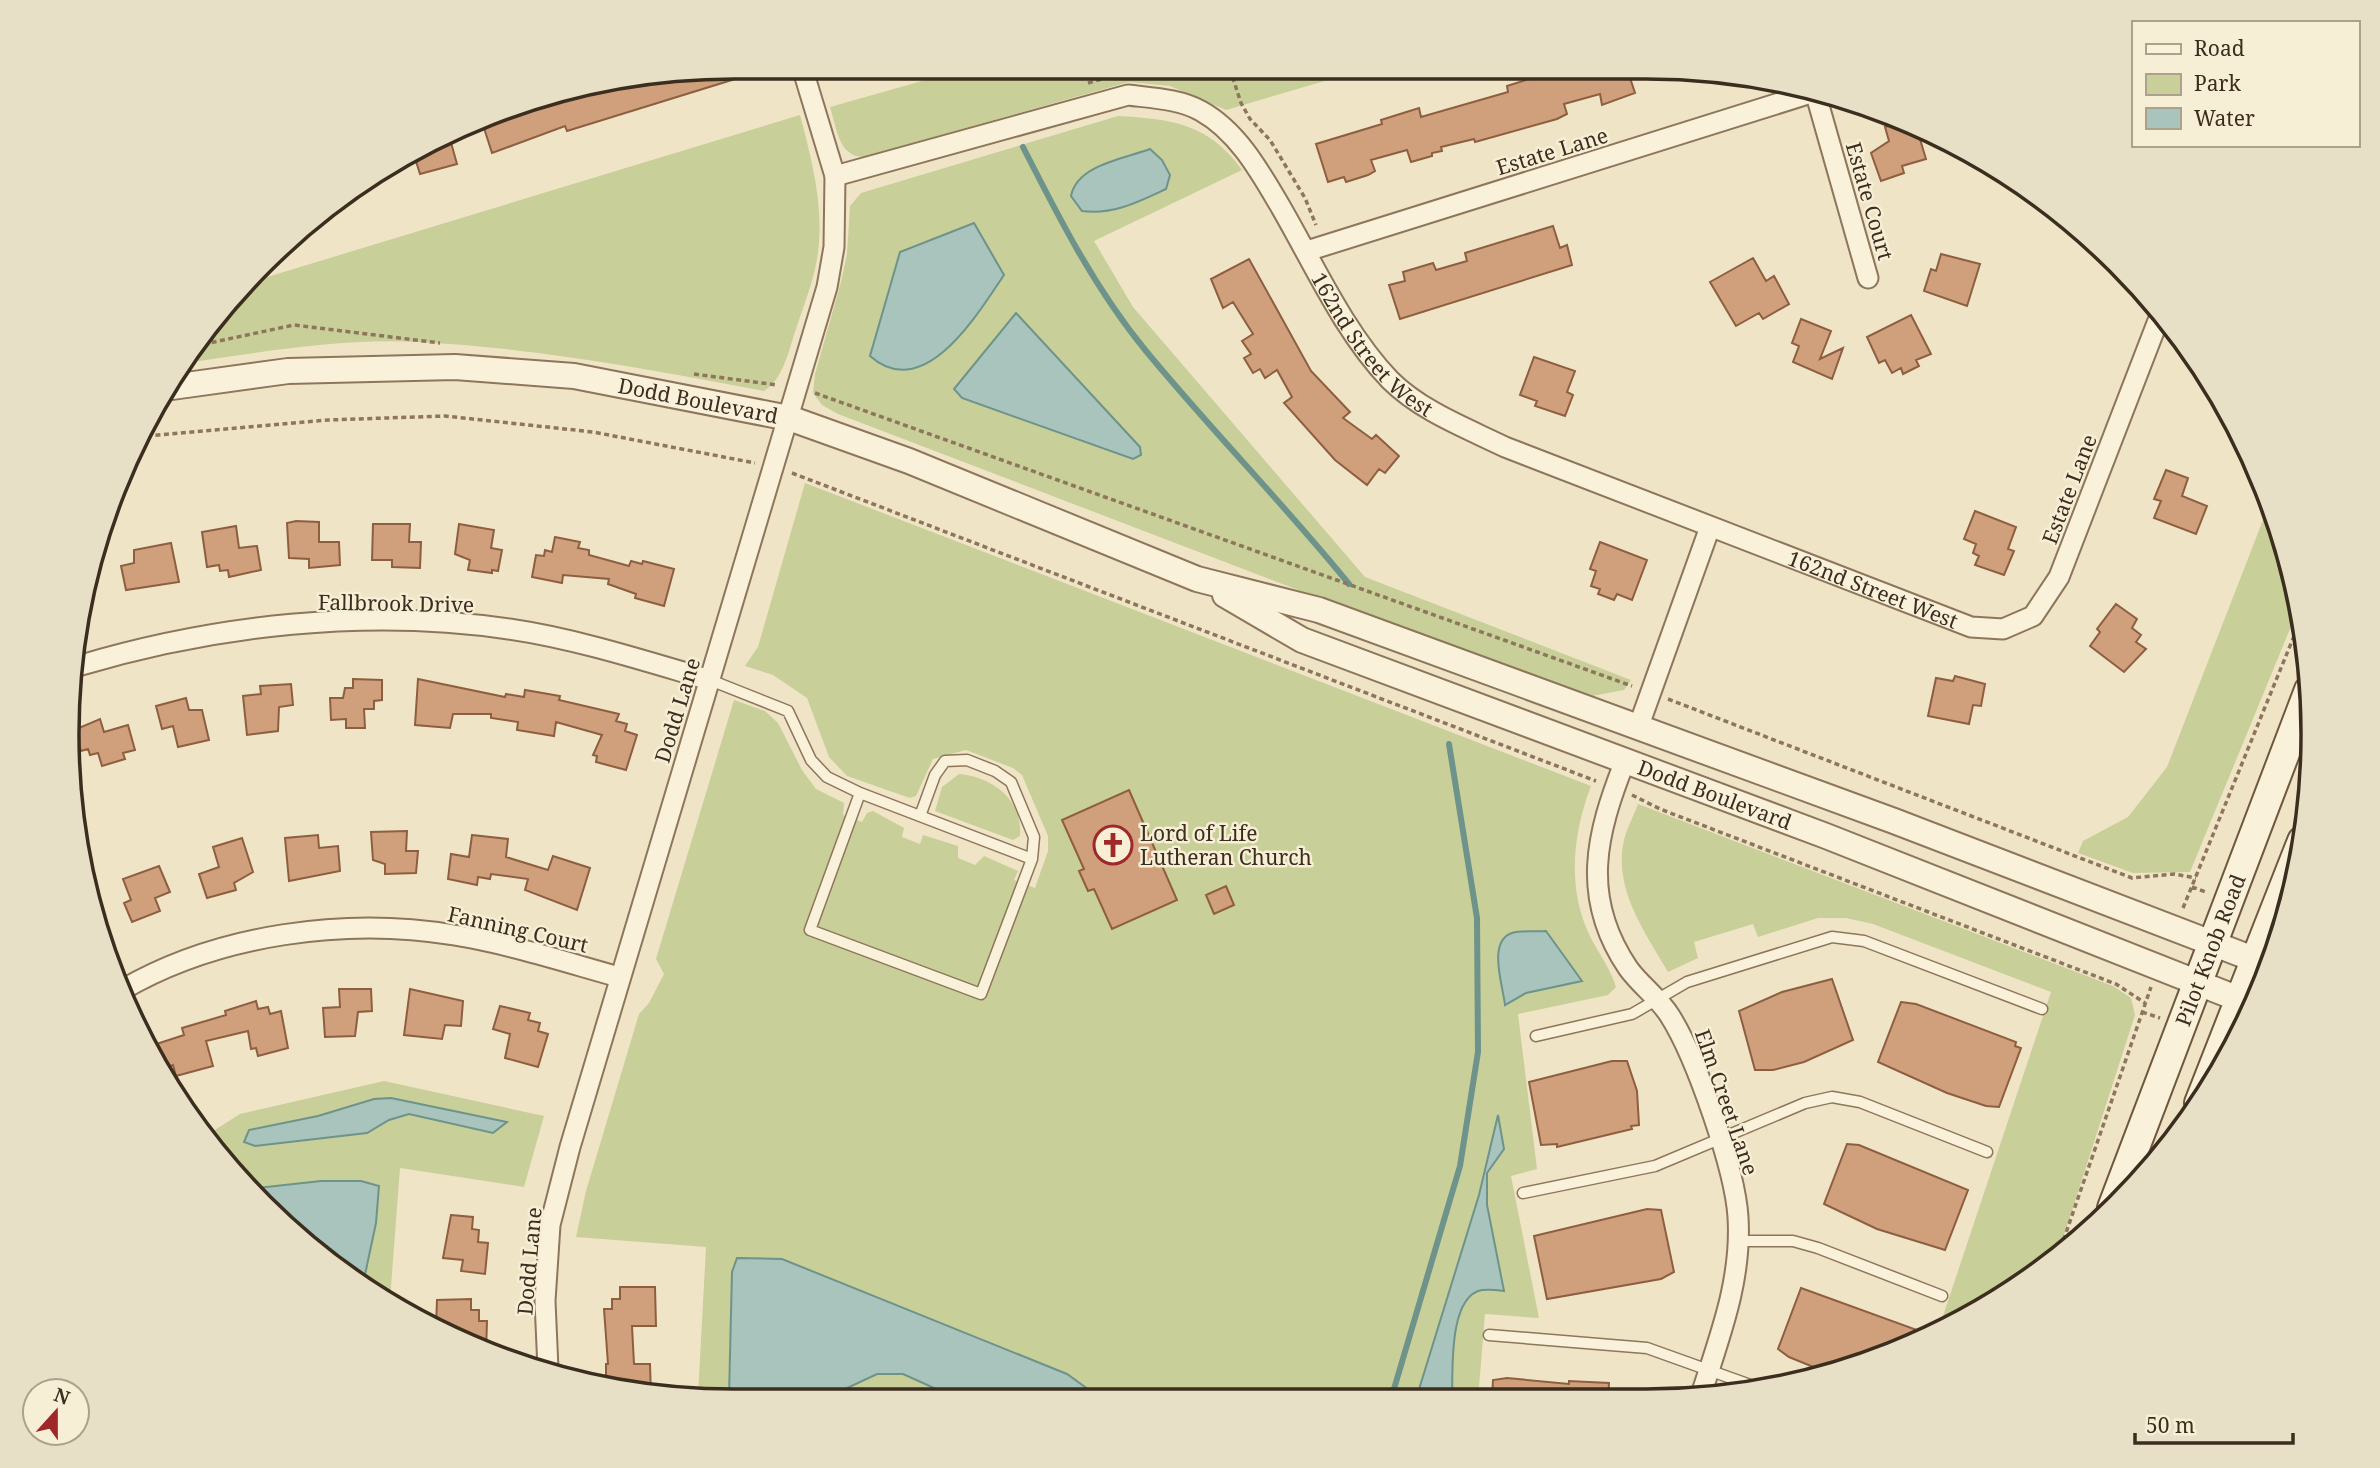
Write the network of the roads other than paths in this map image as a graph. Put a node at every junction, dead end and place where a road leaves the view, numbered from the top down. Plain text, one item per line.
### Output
1 (806, 79) edge
2 (1799, 97) edge
3 (1818, 102) edge
4 (835, 176) junction
5 (1316, 248) junction
6 (1868, 278) dead end
7 (2157, 324) edge
8 (179, 386) edge
9 (789, 418) junction
10 (1710, 527) junction
11 (1197, 579) junction
12 (1971, 627) joint
13 (82, 665) edge
14 (710, 680) junction
15 (2300, 712) edge
16 (1638, 728) junction
17 (1625, 761) junction
18 (860, 793) junction
19 (920, 816) junction
20 (1032, 859) junction
21 (2211, 942) junction
22 (2260, 962) edge
23 (620, 977) junction
24 (2196, 982) junction
25 (130, 987) edge
26 (1655, 999) junction
27 (2244, 1001) edge
28 (2042, 1009) dead end
29 (1536, 1036) dead end
30 (1719, 1140) junction
31 (1987, 1152) dead end
32 (2121, 1185) edge
33 (1523, 1194) dead end
34 (1738, 1241) junction
35 (1942, 1296) dead end
36 (1489, 1335) dead end
37 (548, 1362) edge
38 (1709, 1369) junction
39 (1743, 1382) edge
40 (1704, 1387) edge

1 - 4 street, Dodd Lane
2 - 5 street, Estate Lane
3 - 6 street, Estate Court
4 - 5 street, 162nd Street West
4 - 9 street, Dodd Lane
5 - 10 street, 162nd Street West
7 - 12 street, Estate Lane
8 - 9 street, Dodd Boulevard
9 - 11 street, Dodd Boulevard
9 - 14 street, Dodd Lane
10 - 12 street, 162nd Street West
10 - 16 street
11 - 16 street, Dodd Boulevard
11 - 17 street, Dodd Boulevard
13 - 14 street, Fallbrook Drive
14 - 18 lane
14 - 23 street, Dodd Lane
15 - 21 main road, Pilot Knob Road
16 - 21 street, Dodd Boulevard
17 - 24 street, Dodd Boulevard
17 - 26 street, Elm Creet Lane
18 - 19 lane
18 - 20 lane
19 - 20 lane
19 - 20 lane
21 - 22 street, Dodd Boulevard
21 - 24 main road, Pilot Knob Road
23 - 25 street, Fanning Court
23 - 37 street, Dodd Lane
24 - 27 street, Dodd Boulevard
24 - 32 main road, Pilot Knob Road
26 - 28 lane
26 - 29 lane
26 - 30 street, Elm Creet Lane
30 - 31 lane
30 - 33 lane
30 - 34 street, Elm Creet Lane
34 - 35 lane
34 - 38 street, Elm Creet Lane
36 - 38 lane
38 - 39 lane
38 - 40 street, Elm Creet Lane

